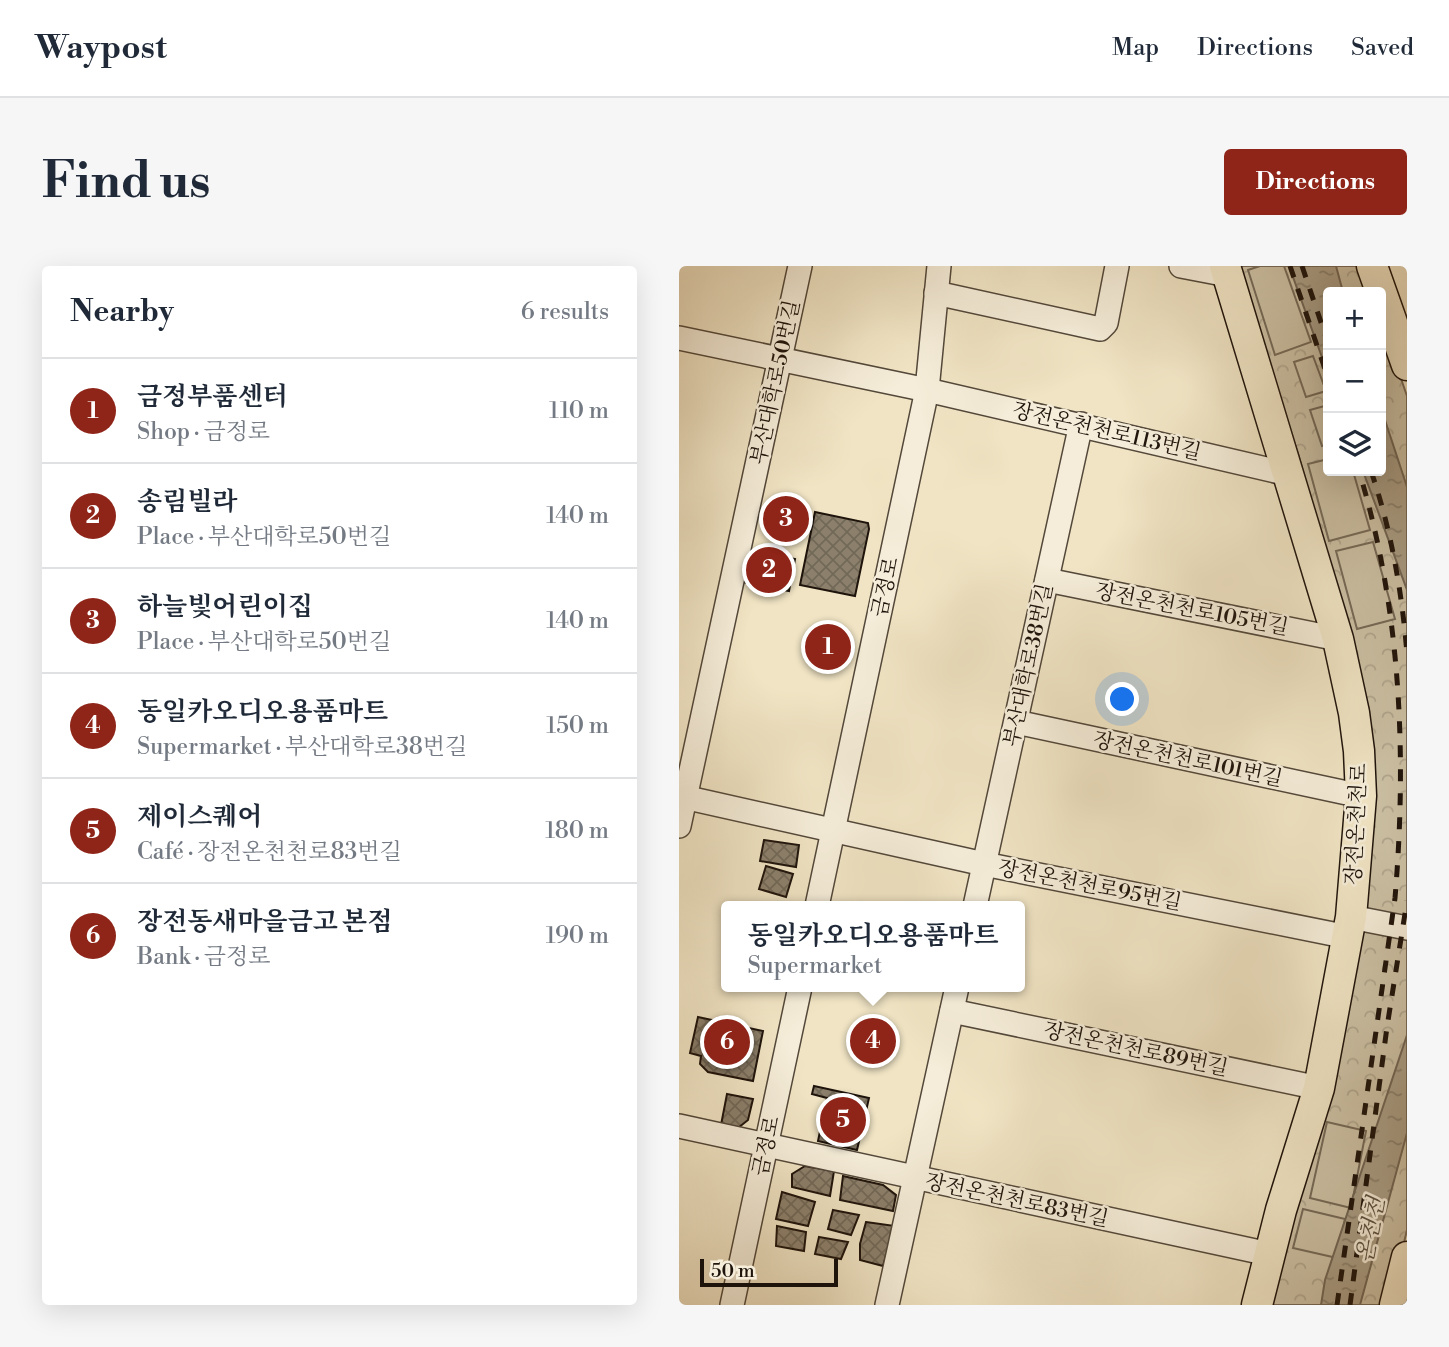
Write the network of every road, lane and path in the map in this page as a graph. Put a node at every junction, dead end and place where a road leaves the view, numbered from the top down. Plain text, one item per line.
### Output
1 (800, 266) edge
2 (939, 266) edge
3 (1117, 266) edge
4 (1181, 266) edge
5 (1372, 266) edge
6 (1227, 271) edge
7 (936, 293) junction
8 (679, 338) edge
9 (780, 360) junction
10 (1407, 365) edge
11 (926, 390) junction
12 (1081, 424) junction
13 (1288, 474) junction
14 (1047, 580) junction
15 (1338, 639) junction
16 (1016, 722) junction
17 (682, 796) edge
18 (1361, 796) junction
19 (679, 826) edge
20 (833, 830) junction
21 (984, 864) junction
22 (818, 901) edge
23 (976, 901) edge
24 (1354, 925) junction
25 (1407, 928) edge
26 (799, 992) edge
27 (956, 992) edge
28 (952, 1010) junction
29 (1319, 1088) junction
30 (679, 1126) edge
31 (766, 1145) junction
32 (915, 1178) junction
33 (1269, 1254) junction
34 (1407, 1257) edge
35 (733, 1305) edge
36 (887, 1305) edge
37 (1257, 1305) edge
38 (1395, 1305) edge

1 - 9 street, 부산대학로50번길
2 - 7 street, 금정로
3 - 7 street
4 - 6 street
5 - 10 main road
6 - 13 main road, 장전온천천로
7 - 11 street, 금정로
8 - 9 street, 장전온천천로113번길
9 - 11 street, 장전온천천로113번길
9 - 17 street, 부산대학로50번길
11 - 12 street, 장전온천천로113번길
11 - 20 street, 금정로
12 - 13 street, 장전온천천로113번길
12 - 14 street, 부산대학로38번길
13 - 15 main road, 장전온천천로
14 - 15 street, 장전온천천로105번길
14 - 16 street, 부산대학로38번길
15 - 18 main road, 장전온천천로
16 - 18 street, 장전온천천로101번길
16 - 21 street, 부산대학로38번길
17 - 19 street, 부산대학로50번길
17 - 20 street, 장전온천천로95번길
18 - 24 main road, 장전온천천로
20 - 21 street, 장전온천천로95번길
20 - 22 street, 금정로
21 - 23 street, 부산대학로38번길
21 - 24 street, 장전온천천로95번길
24 - 25 street, 장전온천천로95번길
24 - 29 main road, 장전온천천로
26 - 31 street, 금정로
27 - 28 street
28 - 29 street, 장전온천천로89번길
28 - 32 street
29 - 33 main road, 장전온천천로
30 - 31 street, 장전온천천로83번길
31 - 32 street, 장전온천천로83번길
31 - 35 street, 금정로
32 - 33 street, 장전온천천로83번길
32 - 36 street
33 - 37 main road, 장전온천천로
34 - 38 main road

